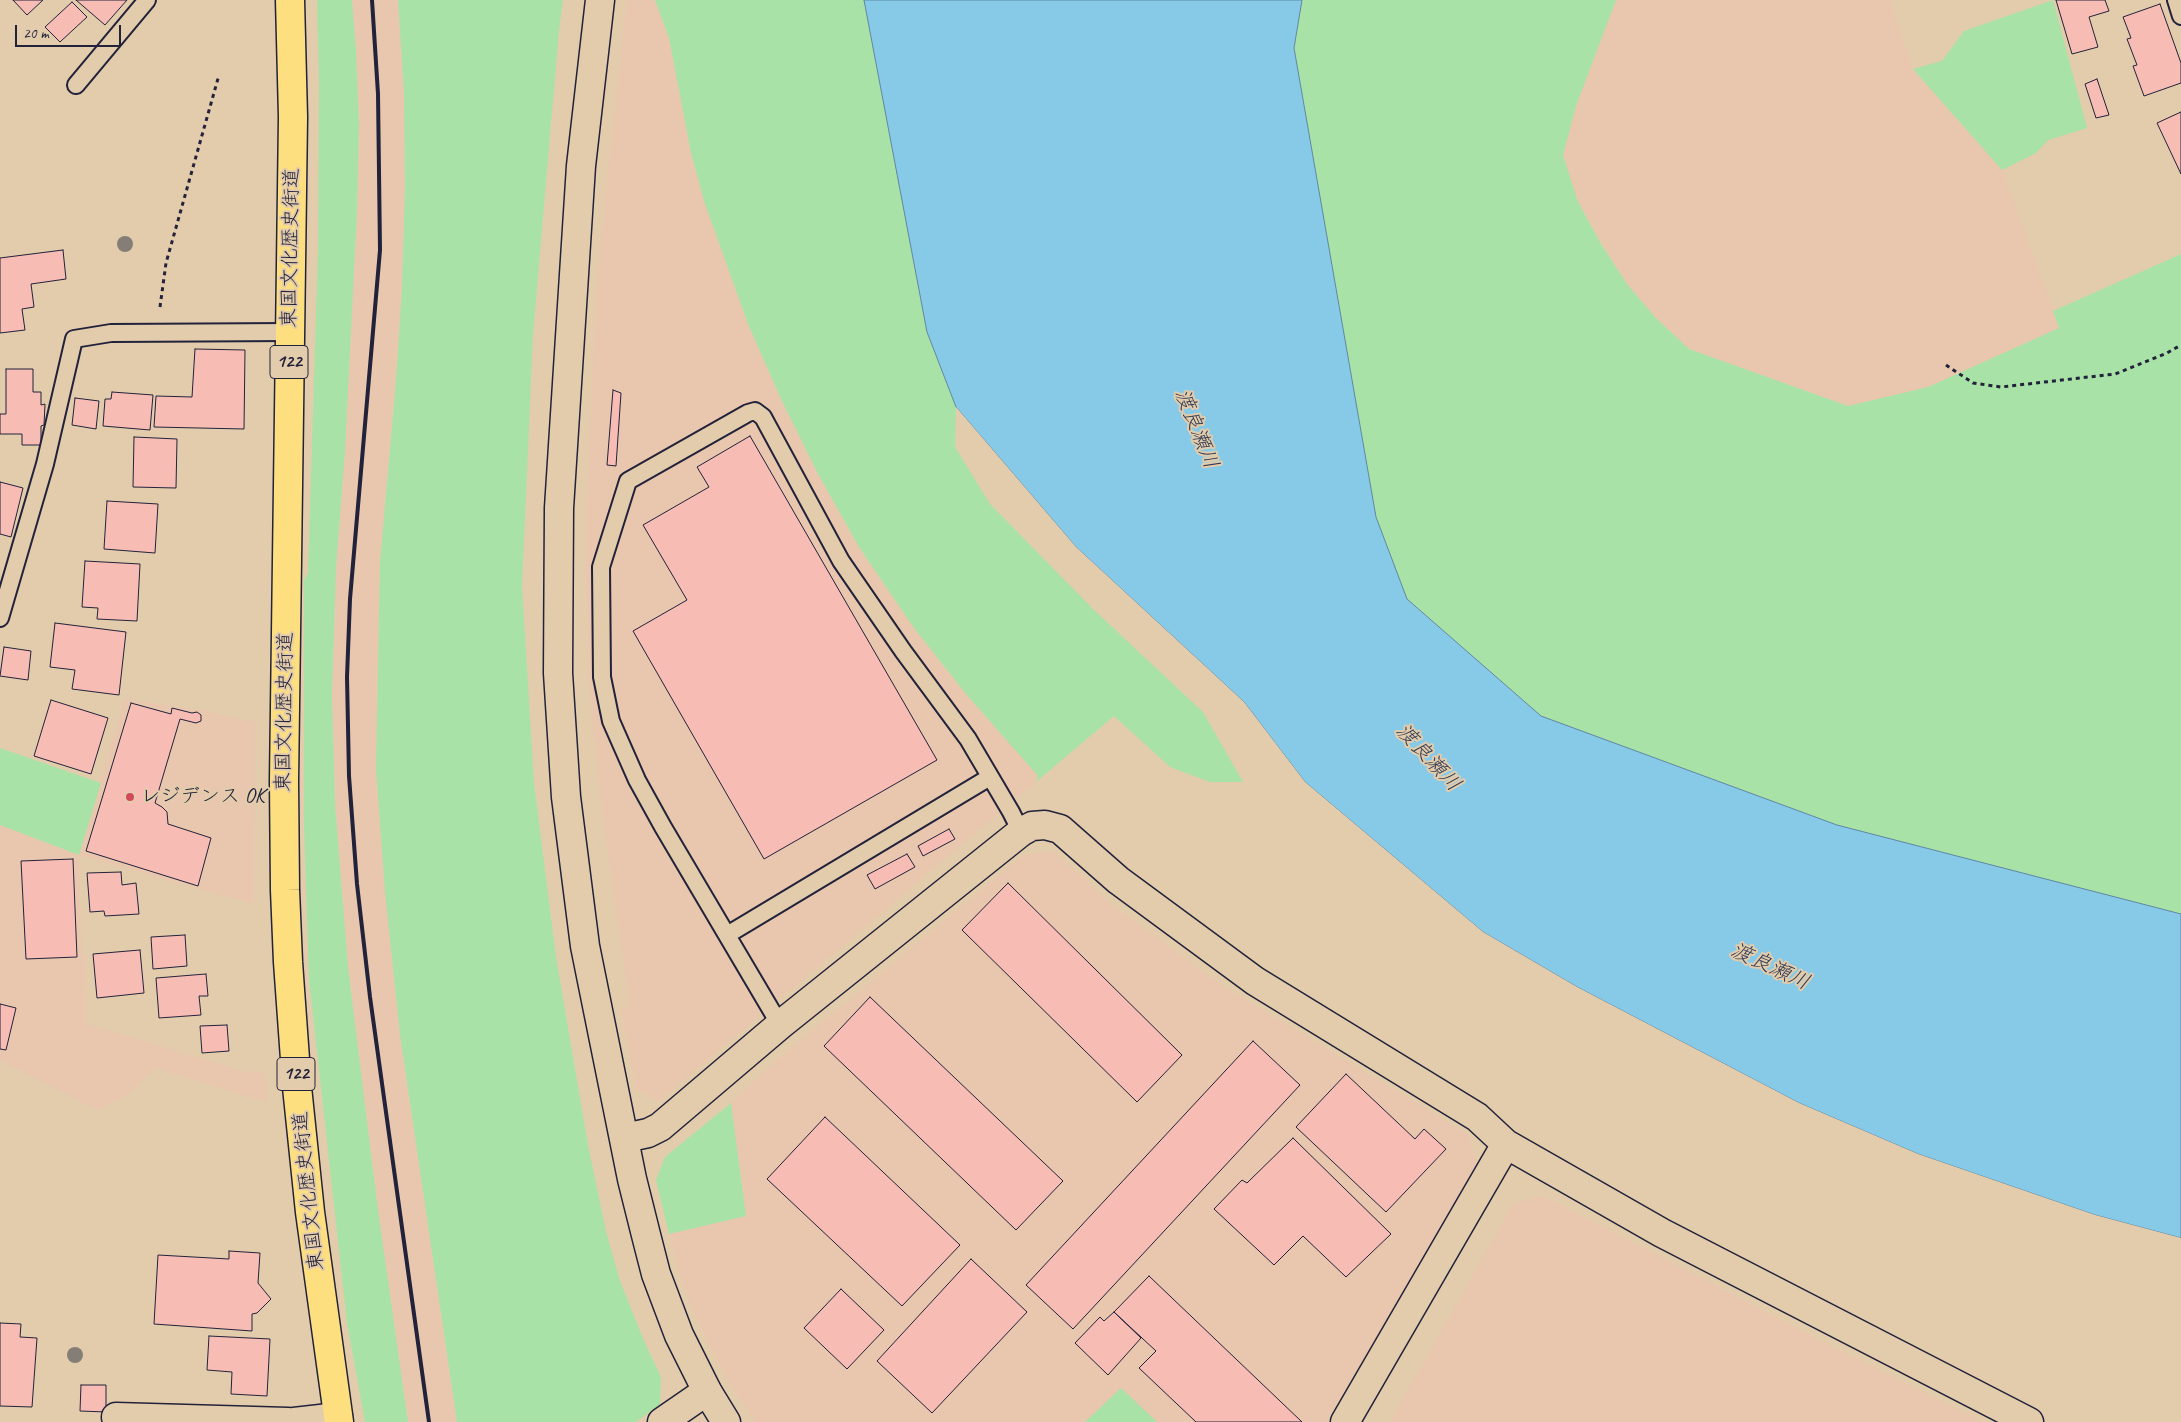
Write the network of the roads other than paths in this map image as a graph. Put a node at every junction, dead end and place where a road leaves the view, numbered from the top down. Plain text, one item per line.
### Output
1 (147, 0) edge
2 (290, 0) edge
3 (600, 0) edge
4 (2176, 0) edge
5 (2181, 16) edge
6 (76, 85) dead end
7 (290, 332) junction
8 (0, 618) edge
9 (990, 777) junction
10 (1021, 832) junction
11 (727, 935) junction
12 (780, 1025) junction
13 (625, 1138) junction
14 (1506, 1144) junction
15 (707, 1390) junction
16 (116, 1417) dead end
17 (339, 1420) edge
18 (288, 1422) edge
19 (294, 1422) edge
20 (662, 1422) edge
21 (726, 1422) edge
22 (1345, 1422) edge
23 (2030, 1422) edge

1 - 6 lane
2 - 7 highway, 東国文化歴史街道 / 122
3 - 13 street
4 - 5 lane
7 - 8 lane
7 - 17 highway, 東国文化歴史街道 / 122
9 - 10 lane
9 - 11 lane
9 - 11 lane
10 - 12 street
10 - 14 street
11 - 12 lane
12 - 13 street
13 - 15 street
14 - 22 street
14 - 23 street
15 - 20 street
15 - 21 street
16 - 18 street
17 - 19 street

